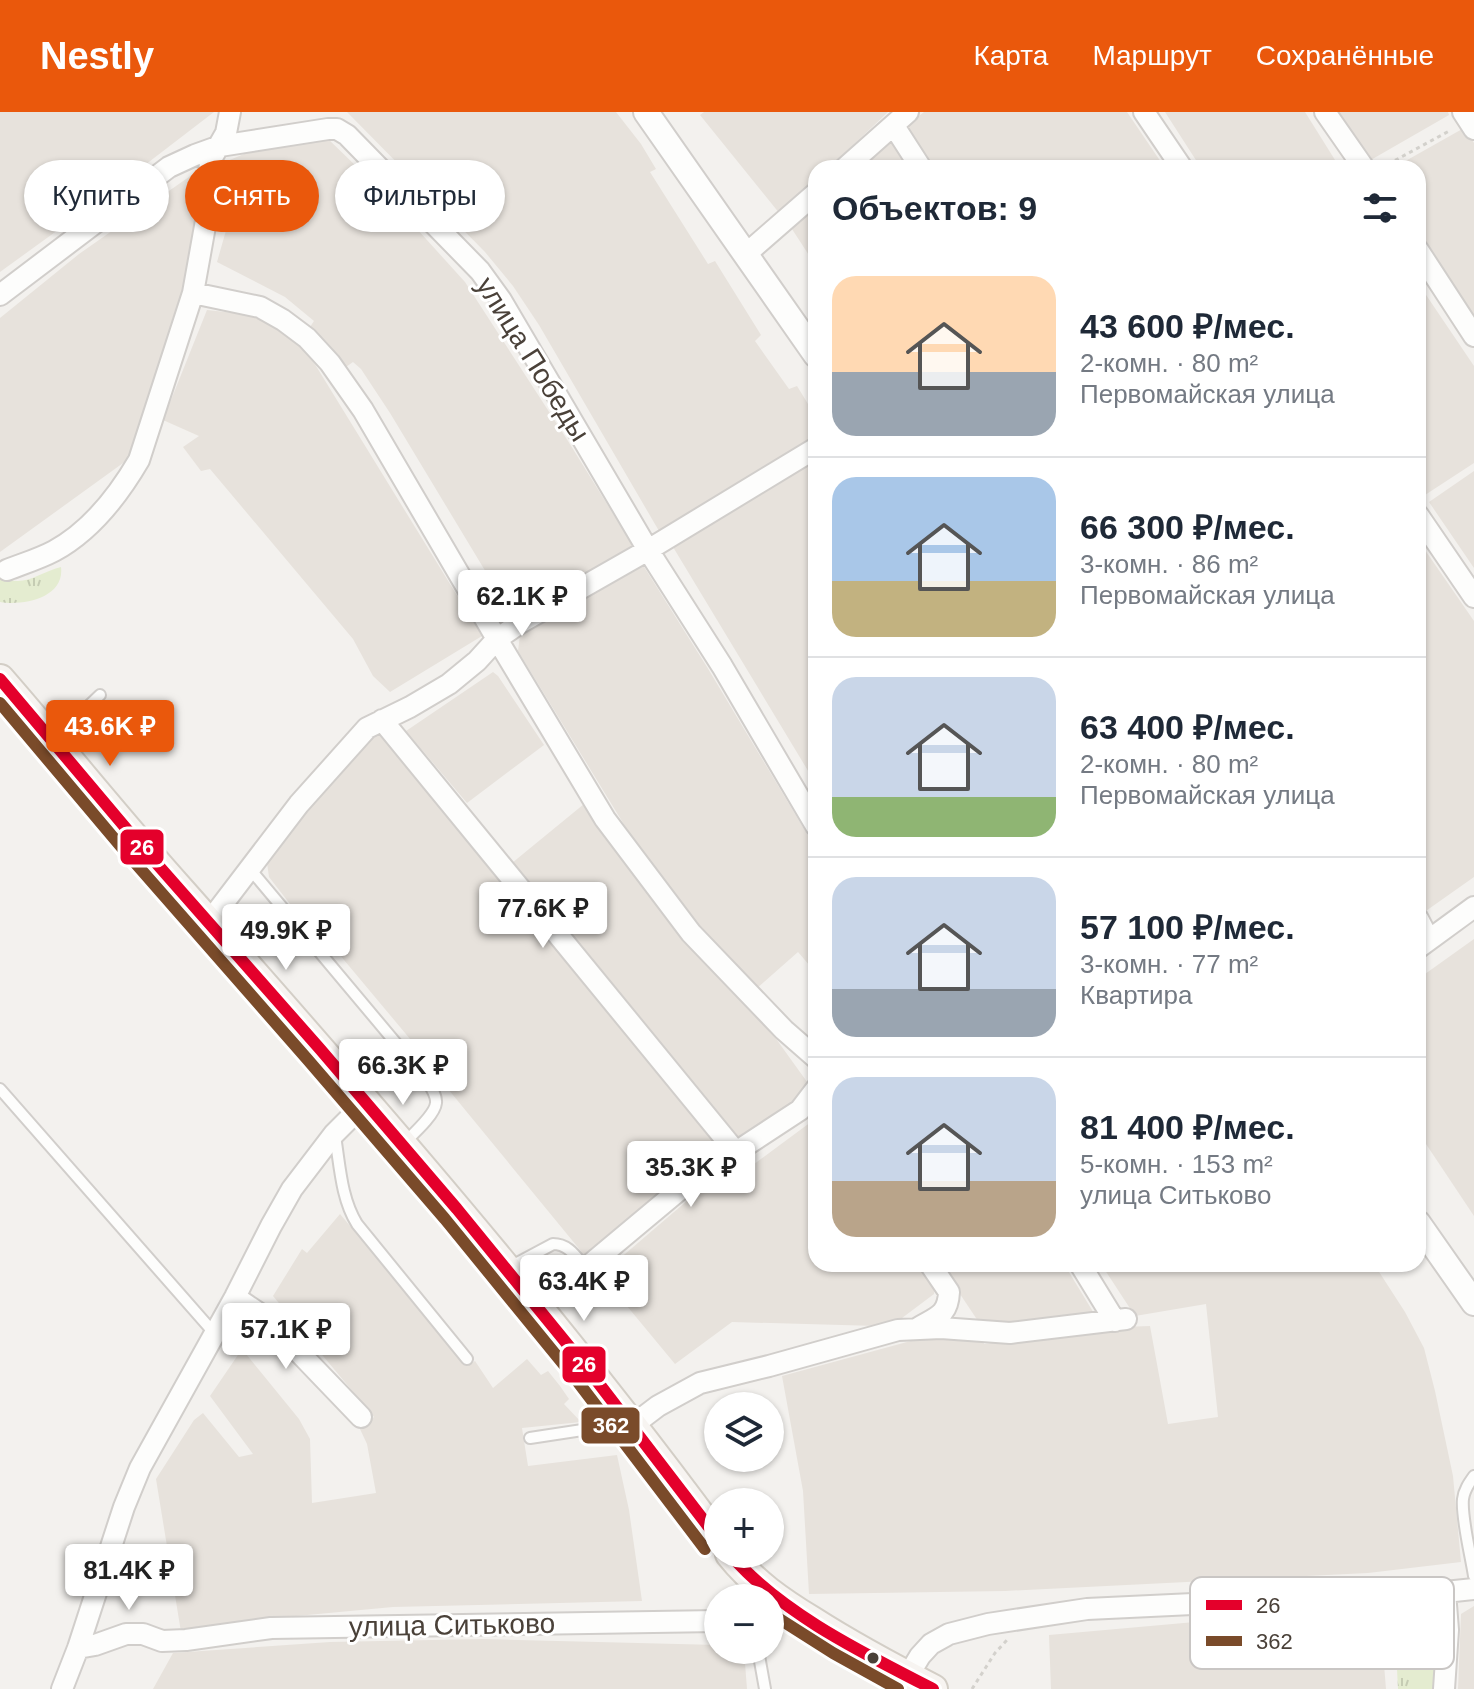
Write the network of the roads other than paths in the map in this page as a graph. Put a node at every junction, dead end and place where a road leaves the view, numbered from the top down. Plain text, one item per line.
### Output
1 (230, 112) edge
2 (646, 112) edge
3 (1144, 112) edge
4 (1325, 112) edge
5 (901, 119) edge
6 (220, 146) junction
7 (854, 160) edge
8 (918, 160) edge
9 (1177, 160) edge
10 (1358, 160) edge
11 (808, 200) edge
12 (746, 254) junction
13 (1426, 262) edge
14 (193, 293) junction
15 (0, 295) edge
16 (1474, 336) edge
17 (808, 343) edge
18 (808, 453) edge
19 (1426, 527) edge
20 (648, 550) junction
21 (7, 570) dead end
22 (1474, 597) edge
23 (497, 639) junction
24 (0, 679) edge
25 (100, 695) dead end
26 (382, 720) junction
27 (53, 740) junction
28 (808, 812) edge
29 (250, 869) junction
30 (1474, 907) edge
31 (209, 922) junction
32 (1426, 943) edge
33 (808, 1051) edge
34 (0, 1089) edge
35 (365, 1103) junction
36 (808, 1103) edge
37 (334, 1134) junction
38 (402, 1145) junction
39 (736, 1152) junction
40 (1426, 1234) edge
41 (586, 1268) junction
42 (505, 1269) junction
43 (935, 1272) edge
44 (1086, 1272) edge
45 (235, 1297) junction
46 (1474, 1303) edge
47 (538, 1308) junction
48 (918, 1328) junction
49 (215, 1334) junction
50 (467, 1359) dead end
51 (361, 1417) dead end
52 (627, 1418) junction
53 (530, 1438) dead end
54 (1474, 1476) edge
55 (704, 1520) edge
56 (1474, 1576) edge
57 (1474, 1589) edge
58 (1454, 1591) edge
59 (1190, 1604) edge
60 (784, 1607) edge
61 (704, 1621) edge
62 (78, 1648) junction
63 (761, 1664) edge
64 (1445, 1669) edge
65 (920, 1683) edge
66 (62, 1689) edge
67 (765, 1689) edge
68 (1444, 1689) edge

1 - 6 street
2 - 12 street
3 - 9 street
4 - 10 street
5 - 7 street
5 - 8 street
6 - 14 street
6 - 15 street, улица Победы
6 - 20 street, улица Победы
11 - 12 street
12 - 17 street
13 - 16 street
14 - 21 street
14 - 23 street
18 - 20 street
19 - 22 street
20 - 23 street
20 - 28 street, улица Победы
23 - 26 street
23 - 33 street
24 - 27 main road
25 - 27 lane
26 - 29 street
26 - 39 street
27 - 31 main road
29 - 31 street
29 - 38 lane
30 - 32 street
31 - 35 main road
34 - 49 lane
35 - 37 street
35 - 38 main road
36 - 39 street
37 - 45 street
37 - 50 lane
38 - 42 main road
39 - 41 street
40 - 46 street
41 - 42 lane
41 - 47 street
42 - 47 main road
43 - 48 street
44 - 48 street
45 - 49 street
45 - 51 street
47 - 52 main road
48 - 52 street
49 - 62 street
52 - 53 lane
52 - 55 main road
54 - 56 lane
57 - 58 street
59 - 65 street
60 - 65 main road
61 - 62 street, улица Ситьково
62 - 66 street
63 - 67 lane
64 - 68 street

